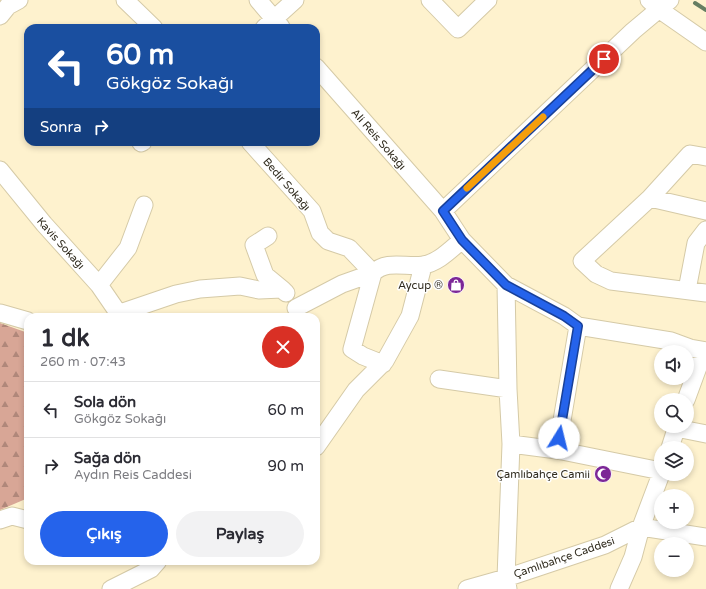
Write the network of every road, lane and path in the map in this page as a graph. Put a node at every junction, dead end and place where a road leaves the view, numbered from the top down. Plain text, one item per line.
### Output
1 (19, 0) edge
2 (125, 0) edge
3 (258, 0) edge
4 (295, 0) edge
5 (430, 0) edge
6 (488, 0) edge
7 (660, 3) edge
8 (0, 16) edge
9 (150, 24) edge
10 (272, 24) edge
11 (274, 24) edge
12 (706, 42) edge
13 (320, 71) edge
14 (254, 146) edge
15 (706, 157) edge
16 (0, 170) edge
17 (650, 198) junction
18 (144, 205) dead end
19 (443, 211) junction
20 (706, 211) edge
21 (706, 230) edge
22 (268, 236) dead end
23 (462, 240) junction
24 (423, 266) junction
25 (373, 273) junction
26 (99, 285) junction
27 (506, 285) junction
28 (282, 289) junction
29 (687, 290) junction
30 (706, 293) edge
31 (296, 312) edge
32 (0, 313) edge
33 (119, 313) edge
34 (125, 313) edge
35 (24, 320) edge
36 (578, 326) junction
37 (705, 351) edge
38 (383, 364) junction
39 (439, 379) dead end
40 (508, 389) junction
41 (689, 393) edge
42 (694, 431) edge
43 (706, 434) edge
44 (320, 441) edge
45 (511, 444) junction
46 (557, 450) junction
47 (654, 471) edge
48 (658, 481) edge
49 (24, 519) edge
50 (0, 520) edge
51 (641, 527) junction
52 (706, 537) edge
53 (154, 565) edge
54 (507, 583) edge
55 (111, 589) edge
56 (467, 589) edge
57 (619, 589) edge

1 - 8 street
2 - 9 street
3 - 10 street
4 - 11 street
5 - 6 street
7 - 12 street
7 - 19 street
13 - 19 street, Ali Reis Sokağı
14 - 25 street, Bedir Sokağı
15 - 17 street
16 - 26 street, Kavis Sokağı
17 - 20 street
17 - 29 street
18 - 26 street
19 - 23 street, Ali Reis Sokağı
21 - 29 street
22 - 28 street
23 - 24 street
23 - 27 street, Ali Reis Sokağı
24 - 25 street
24 - 38 street
25 - 31 street
25 - 38 street
26 - 33 street, Kavis Sokağı
27 - 36 street, Ali Reis Sokağı
27 - 40 street, Çamlıbahçe Caddesi
28 - 31 street
28 - 34 street
29 - 30 street
32 - 35 street
36 - 37 street
36 - 46 street
37 - 41 street
38 - 44 street
39 - 40 street
40 - 45 street, Çamlıbahçe Caddesi
42 - 43 street
45 - 46 street
45 - 54 street, Çamlıbahçe Caddesi
46 - 47 street
48 - 51 street
49 - 50 street
51 - 52 street
51 - 54 street, Çamlıbahçe Caddesi
51 - 57 street
53 - 55 street
54 - 56 street

